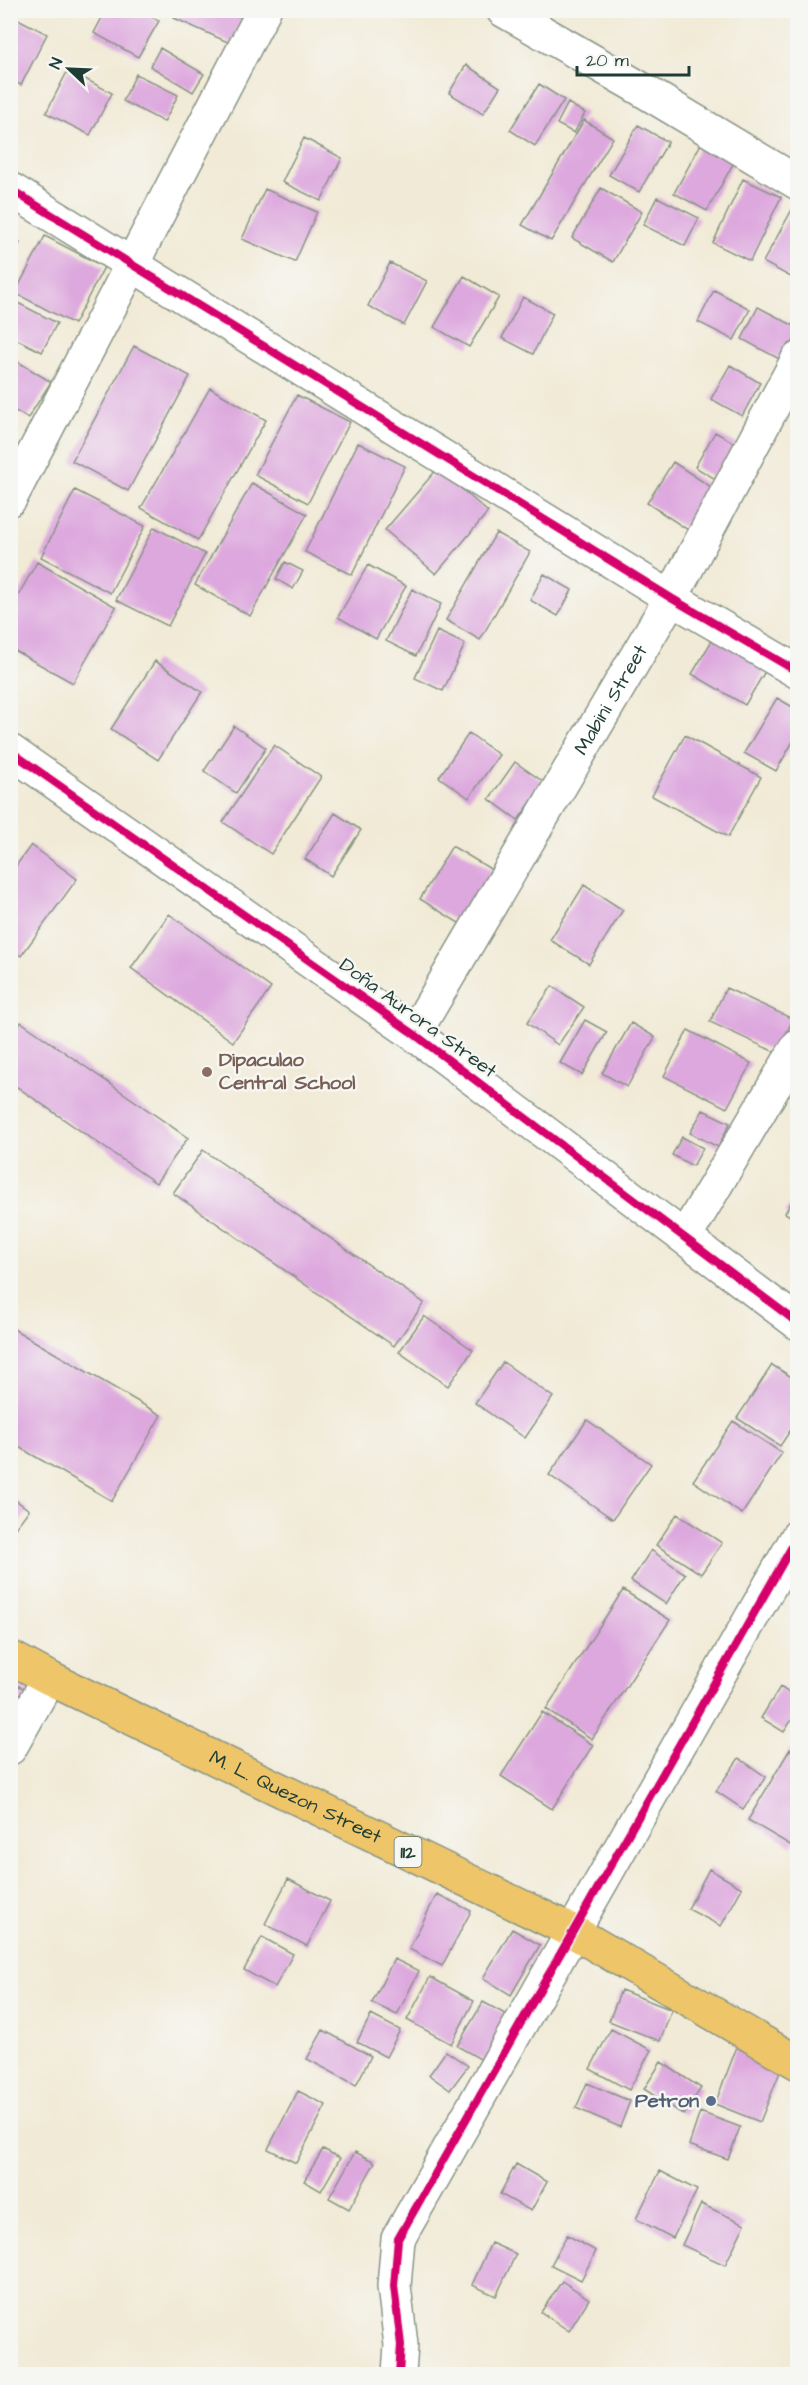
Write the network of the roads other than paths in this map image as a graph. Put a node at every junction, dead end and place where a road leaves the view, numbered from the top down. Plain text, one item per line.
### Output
1 (264, 10) edge
2 (503, 10) edge
3 (798, 183) edge
4 (10, 189) edge
5 (133, 263) junction
6 (798, 359) edge
7 (10, 499) edge
8 (671, 598) junction
9 (798, 672) edge
10 (10, 751) edge
11 (414, 1034) junction
12 (798, 1046) edge
13 (685, 1237) junction
14 (798, 1323) edge
15 (798, 1536) edge
16 (10, 1657) edge
17 (49, 1678) junction
18 (10, 1748) edge
19 (572, 1931) junction
20 (798, 2063) edge
21 (399, 2374) edge

1 - 5 street
2 - 3 street
4 - 5 street
5 - 7 street
5 - 8 street
6 - 8 street, Mabini Street
8 - 9 street
8 - 11 street, Mabini Street
10 - 11 street, Doña Aurora Street
11 - 13 street, Doña Aurora Street
12 - 13 street
13 - 14 street, Doña Aurora Street
15 - 19 street
16 - 17 main road, M. L. Quezon Street / 112
17 - 18 street
17 - 19 main road, M. L. Quezon Street / 112
19 - 20 main road, M. L. Quezon Street / 112
19 - 21 street

